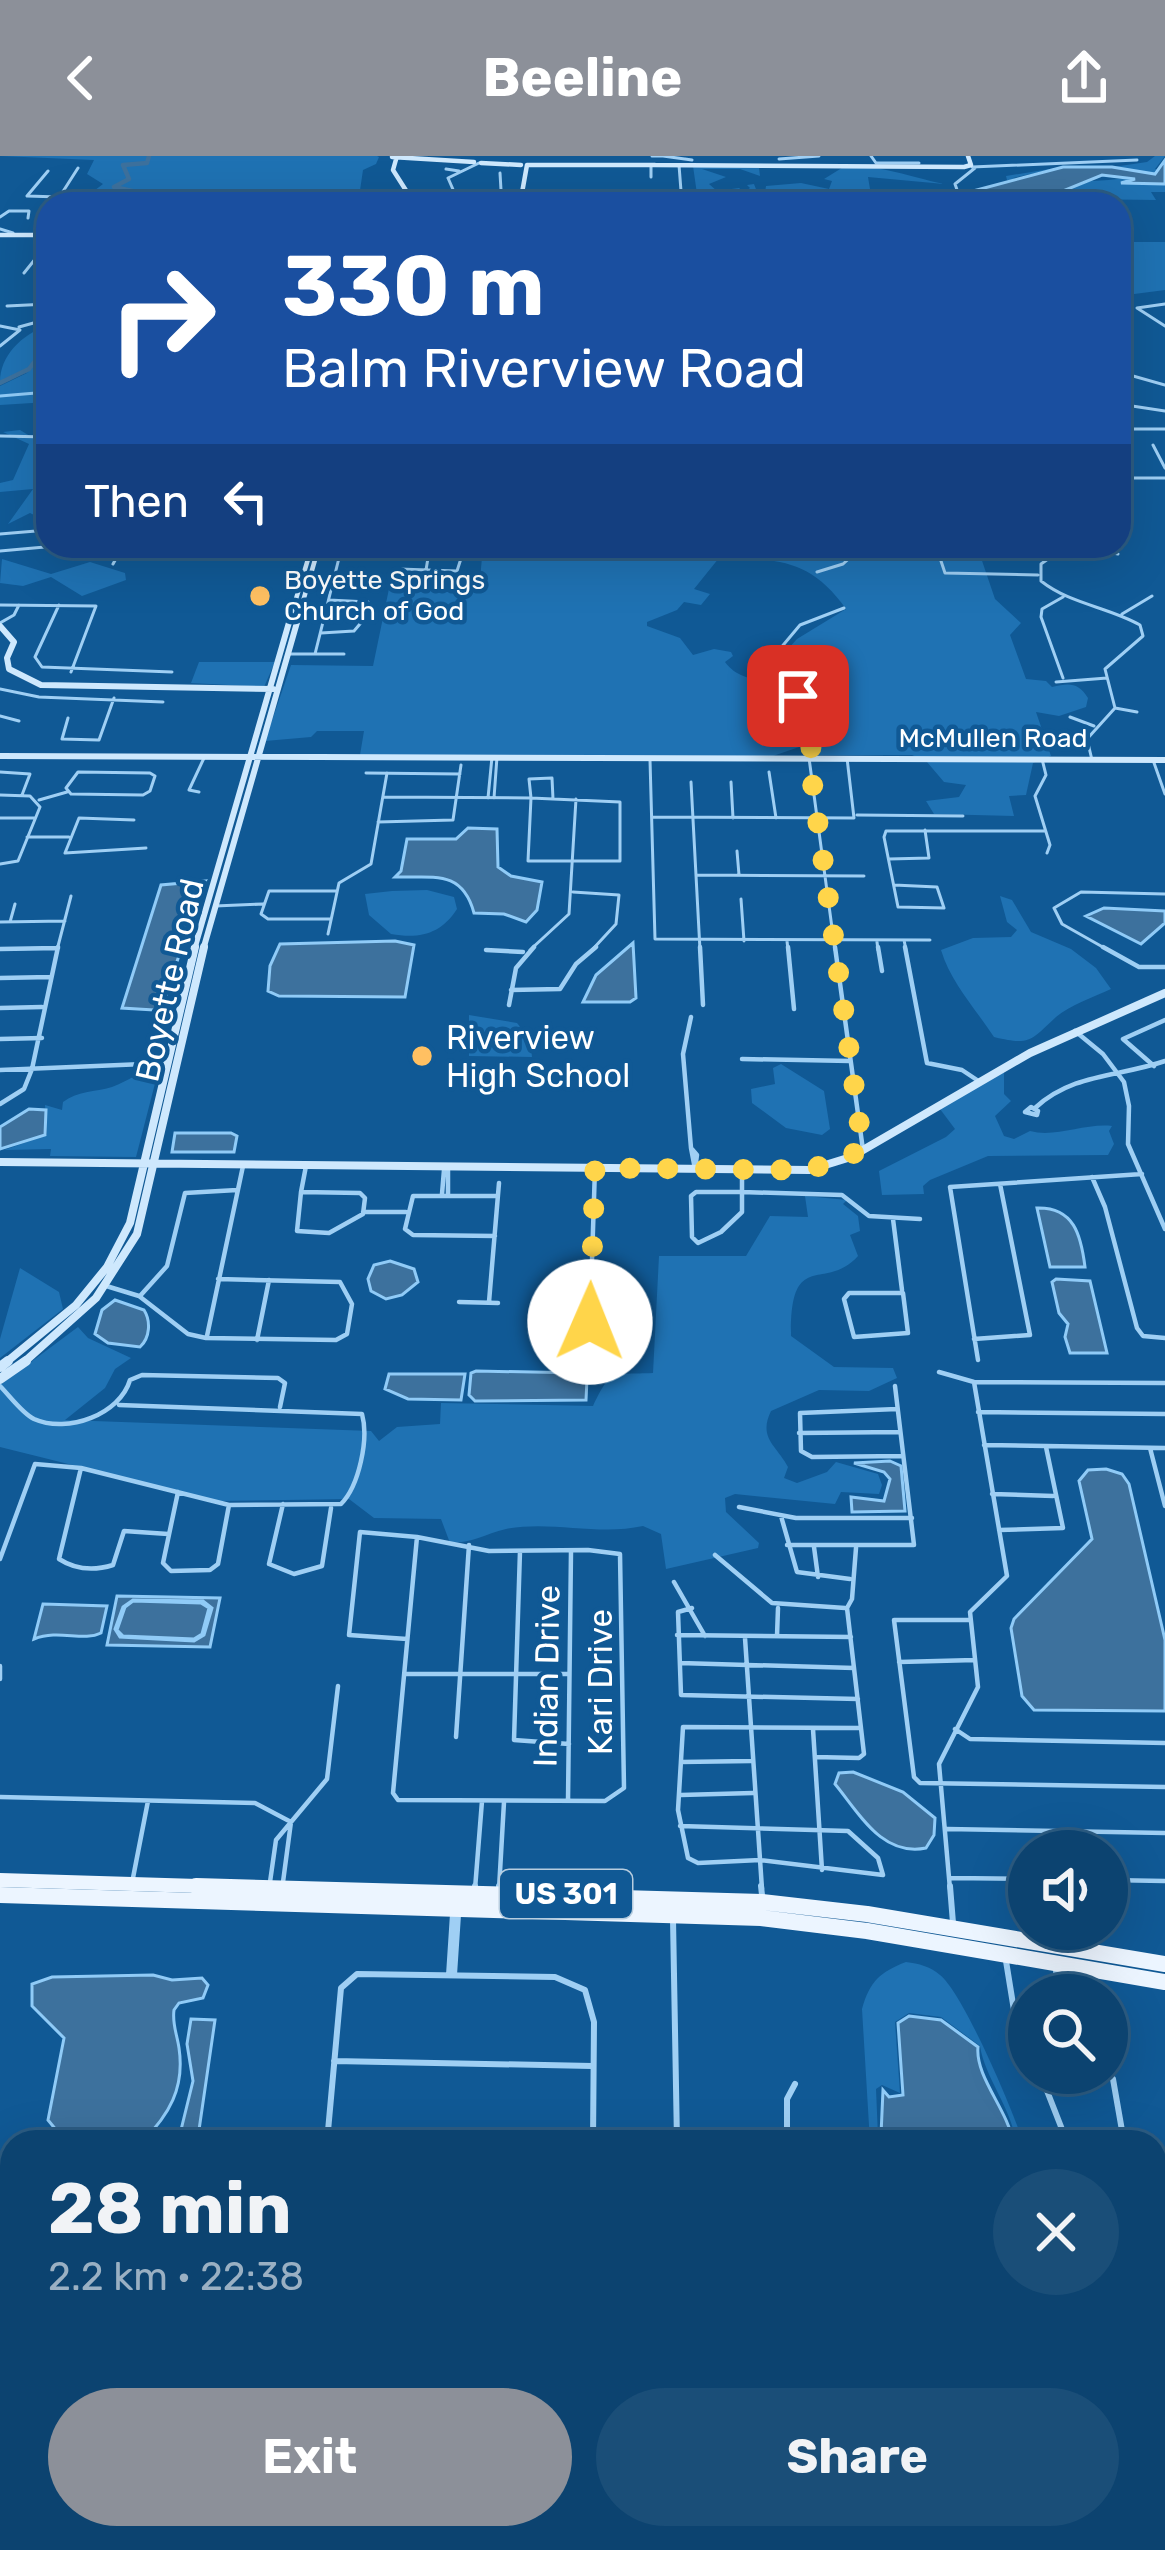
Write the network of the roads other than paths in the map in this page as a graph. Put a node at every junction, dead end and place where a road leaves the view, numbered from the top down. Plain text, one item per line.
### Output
1 (406, 156) edge
2 (652, 156) edge
3 (663, 156) edge
4 (758, 156) edge
5 (819, 156) edge
6 (871, 156) edge
7 (916, 156) edge
8 (968, 156) edge
9 (394, 157) edge
10 (794, 158) edge
11 (686, 159) dead end
12 (779, 159) dead end
13 (1137, 160) dead end
14 (479, 162) edge
15 (526, 163) edge
16 (462, 165) dead end
17 (653, 165) junction
18 (679, 165) junction
19 (760, 165) junction
20 (920, 165) junction
21 (972, 167) junction
22 (78, 168) dead end
23 (1019, 168) dead end
24 (48, 171) dead end
25 (459, 172) junction
26 (500, 173) dead end
27 (651, 177) dead end
28 (393, 178) junction
29 (402, 184) junction
30 (62, 192) edge
31 (403, 192) edge
32 (403, 192) edge
33 (453, 192) edge
34 (496, 192) edge
35 (681, 192) edge
36 (959, 192) edge
37 (36, 196) edge
38 (0, 217) edge
39 (28, 218) dead end
40 (36, 232) edge
41 (0, 234) edge
42 (34, 235) joint
43 (36, 237) edge
44 (36, 255) edge
45 (24, 273) dead end
46 (1165, 304) edge
47 (36, 305) edge
48 (7, 306) dead end
49 (36, 322) edge
50 (0, 326) edge
51 (1165, 326) edge
52 (18, 327) junction
53 (0, 346) edge
54 (1131, 375) edge
55 (1165, 385) edge
56 (1131, 406) edge
57 (1165, 411) edge
58 (1131, 429) edge
59 (1165, 429) edge
60 (0, 436) edge
61 (36, 436) edge
62 (1154, 445) dead end
63 (1165, 468) edge
64 (1131, 478) edge
65 (1165, 478) edge
66 (36, 531) edge
67 (0, 534) edge
68 (36, 547) edge
69 (0, 550) edge
70 (116, 558) edge
71 (313, 558) edge
72 (313, 558) edge
73 (338, 558) edge
74 (428, 558) edge
75 (463, 558) edge
76 (849, 558) edge
77 (940, 558) edge
78 (1049, 558) edge
79 (113, 564) dead end
80 (399, 569) dead end
81 (426, 571) junction
82 (818, 572) dead end
83 (1039, 575) junction
84 (1152, 596) dead end
85 (1063, 597) junction
86 (329, 600) junction
87 (0, 605) edge
88 (19, 605) junction
89 (59, 605) junction
90 (844, 608) dead end
91 (1122, 614) junction
92 (0, 625) edge
93 (321, 633) junction
94 (290, 654) junction
95 (315, 654) junction
96 (344, 654) dead end
97 (71, 672) junction
98 (144, 672) junction
99 (172, 672) dead end
100 (1063, 677) junction
101 (1107, 678) junction
102 (1056, 682) dead end
103 (75, 686) junction
104 (138, 686) junction
105 (0, 688) edge
106 (274, 690) junction
107 (70, 698) junction
108 (114, 698) junction
109 (164, 702) dead end
110 (1115, 708) junction
111 (1137, 712) dead end
112 (0, 716) edge
113 (1070, 717) dead end
114 (68, 718) dead end
115 (19, 721) dead end
116 (1094, 726) junction
117 (0, 756) edge
118 (128, 757) junction
119 (251, 757) junction
120 (204, 758) junction
121 (809, 758) junction
122 (847, 758) junction
123 (492, 759) junction
124 (650, 760) junction
125 (1042, 760) junction
126 (1092, 760) junction
127 (1153, 760) junction
128 (1165, 760) edge
129 (461, 765) dead end
130 (0, 772) edge
131 (770, 772) dead end
132 (366, 773) dead end
133 (387, 773) junction
134 (460, 774) junction
135 (691, 782) dead end
136 (730, 782) dead end
137 (67, 792) junction
138 (199, 792) dead end
139 (1165, 794) edge
140 (0, 795) edge
141 (22, 795) junction
142 (382, 797) junction
143 (458, 798) junction
144 (491, 798) junction
145 (531, 799) junction
146 (553, 799) junction
147 (576, 799) junction
148 (39, 800) junction
149 (234, 802) junction
150 (963, 816) dead end
151 (652, 817) junction
152 (855, 817) junction
153 (0, 818) edge
154 (35, 818) junction
155 (693, 818) junction
156 (734, 818) junction
157 (776, 818) junction
158 (817, 818) junction
159 (134, 820) dead end
160 (378, 822) junction
161 (235, 826) junction
162 (926, 830) junction
163 (1046, 831) junction
164 (225, 832) junction
165 (27, 836) junction
166 (69, 837) junction
167 (146, 848) dead end
168 (737, 851) dead end
169 (1047, 853) dead end
170 (889, 859) junction
171 (573, 863) junction
172 (0, 864) edge
173 (697, 875) junction
174 (739, 875) junction
175 (213, 876) junction
176 (826, 876) junction
177 (864, 876) dead end
178 (894, 885) junction
179 (337, 891) junction
180 (573, 892) junction
181 (1165, 894) edge
182 (71, 896) dead end
183 (741, 899) dead end
184 (15, 904) dead end
185 (213, 904) junction
186 (263, 904) junction
187 (331, 919) junction
188 (64, 921) junction
189 (0, 922) edge
190 (10, 922) junction
191 (328, 934) dead end
192 (700, 940) junction
193 (744, 940) junction
194 (904, 940) junction
195 (930, 940) dead end
196 (787, 941) junction
197 (834, 942) junction
198 (877, 942) junction
199 (58, 948) junction
200 (0, 950) edge
201 (486, 950) dead end
202 (523, 952) junction
203 (190, 960) junction
204 (1165, 967) edge
205 (882, 971) dead end
206 (50, 977) junction
207 (0, 978) edge
208 (510, 989) junction
209 (1165, 993) edge
210 (703, 1005) dead end
211 (509, 1006) dead end
212 (42, 1007) junction
213 (0, 1008) edge
214 (794, 1010) dead end
215 (188, 1012) junction
216 (691, 1017) dead end
217 (1165, 1019) edge
218 (1075, 1031) junction
219 (42, 1038) junction
220 (0, 1039) edge
221 (742, 1060) dead end
222 (850, 1061) junction
223 (1165, 1061) edge
224 (172, 1063) junction
225 (1154, 1066) junction
226 (32, 1069) junction
227 (0, 1070) edge
228 (1119, 1074) junction
229 (980, 1082) junction
230 (0, 1104) edge
231 (1035, 1108) dead end
232 (863, 1150) junction
233 (0, 1159) edge
234 (151, 1161) junction
235 (307, 1164) junction
236 (448, 1165) junction
237 (243, 1166) junction
238 (595, 1168) junction
239 (695, 1169) junction
240 (742, 1170) junction
241 (1142, 1174) junction
242 (1092, 1178) junction
243 (499, 1184) dead end
244 (1000, 1184) junction
245 (237, 1190) junction
246 (301, 1192) junction
247 (742, 1192) junction
248 (445, 1195) junction
249 (498, 1196) junction
250 (363, 1211) junction
251 (407, 1212) junction
252 (893, 1219) junction
253 (920, 1219) dead end
254 (1165, 1229) edge
255 (495, 1236) junction
256 (218, 1279) junction
257 (269, 1280) junction
258 (101, 1284) junction
259 (903, 1293) junction
260 (139, 1297) junction
261 (459, 1302) dead end
262 (490, 1302) junction
263 (498, 1303) dead end
264 (590, 1322) dead end
265 (206, 1338) junction
266 (1165, 1338) edge
267 (974, 1339) junction
268 (257, 1340) junction
269 (978, 1360) dead end
270 (0, 1367) edge
271 (939, 1372) dead end
272 (0, 1382) edge
273 (974, 1382) junction
274 (1165, 1382) edge
275 (895, 1386) dead end
276 (119, 1405) junction
277 (280, 1409) junction
278 (897, 1409) junction
279 (978, 1412) junction
280 (1165, 1414) edge
281 (900, 1432) junction
282 (799, 1433) junction
283 (984, 1445) junction
284 (1046, 1447) junction
285 (1150, 1448) junction
286 (1165, 1448) edge
287 (903, 1456) junction
288 (81, 1468) junction
289 (178, 1492) junction
290 (992, 1494) junction
291 (1055, 1496) junction
292 (283, 1504) junction
293 (229, 1505) junction
294 (331, 1505) junction
295 (1165, 1506) edge
296 (739, 1507) dead end
297 (781, 1516) junction
298 (912, 1518) junction
299 (999, 1530) junction
300 (168, 1534) junction
301 (416, 1536) junction
302 (469, 1545) junction
303 (787, 1545) junction
304 (814, 1546) junction
305 (856, 1547) junction
306 (520, 1551) junction
307 (571, 1552) junction
308 (715, 1556) dead end
309 (0, 1559) edge
310 (818, 1577) junction
311 (853, 1579) junction
312 (674, 1582) dead end
313 (692, 1608) junction
314 (778, 1608) junction
315 (847, 1608) junction
316 (968, 1620) junction
317 (677, 1635) junction
318 (705, 1636) junction
319 (777, 1636) junction
320 (852, 1637) junction
321 (745, 1638) junction
322 (407, 1639) junction
323 (975, 1660) junction
324 (899, 1661) junction
325 (679, 1663) junction
326 (0, 1666) edge
327 (745, 1667) junction
328 (854, 1668) junction
329 (404, 1674) junction
330 (460, 1674) junction
331 (515, 1674) junction
332 (569, 1674) junction
333 (0, 1679) edge
334 (338, 1686) dead end
335 (748, 1696) junction
336 (858, 1700) junction
337 (750, 1728) junction
338 (861, 1728) junction
339 (813, 1729) junction
340 (955, 1729) junction
341 (456, 1737) dead end
342 (1165, 1743) edge
343 (569, 1744) junction
344 (815, 1757) junction
345 (751, 1761) junction
346 (681, 1762) junction
347 (941, 1783) junction
348 (1165, 1787) edge
349 (753, 1792) junction
350 (680, 1795) junction
351 (0, 1797) edge
352 (148, 1801) junction
353 (482, 1801) junction
354 (504, 1801) junction
355 (568, 1801) junction
356 (291, 1822) junction
357 (755, 1825) junction
358 (680, 1826) junction
359 (947, 1829) junction
360 (820, 1830) junction
361 (1165, 1833) edge
362 (760, 1860) junction
363 (822, 1870) junction
364 (952, 1878) junction
365 (1008, 1879) edge
366 (1128, 1880) edge
367 (1165, 1881) edge
368 (0, 1887) edge
369 (127, 1888) junction
370 (475, 1891) junction
371 (276, 1892) junction
372 (499, 1892) junction
373 (619, 1895) junction
374 (406, 1898) junction
375 (762, 1902) junction
376 (456, 1909) junction
377 (503, 1910) junction
378 (640, 1913) junction
379 (673, 1913) junction
380 (825, 1925) junction
381 (953, 1928) junction
382 (1005, 1955) junction
383 (1056, 1964) junction
384 (1165, 1964) edge
385 (1008, 1974) edge
386 (1057, 1974) edge
387 (451, 1975) junction
388 (1165, 1982) edge
389 (334, 2061) junction
390 (594, 2066) junction
391 (795, 2084) dead end
392 (1048, 2094) edge
393 (1116, 2094) edge
394 (328, 2130) edge
395 (593, 2130) edge
396 (677, 2130) edge
397 (787, 2130) edge
398 (1062, 2130) edge
399 (1122, 2130) edge

1 - 14 main road
2 - 3 street
3 - 11 street
4 - 19 street
5 - 10 street
6 - 20 street
7 - 20 street
8 - 21 main road
9 - 14 main road
9 - 28 main road
9 - 29 main road
10 - 12 street
13 - 21 street
14 - 15 main road
14 - 25 street
15 - 17 main road
16 - 25 street
17 - 18 main road
17 - 27 street
18 - 19 main road
18 - 35 street
19 - 20 main road
20 - 21 main road
21 - 23 street
21 - 36 street
22 - 30 street
24 - 37 street
25 - 33 street
26 - 34 street
28 - 29 main road
28 - 31 main road
29 - 32 main road
38 - 39 street
40 - 42 street
41 - 42 main road
41 - 43 main road
44 - 45 street
46 - 51 street
47 - 48 street
49 - 52 street
50 - 52 street
52 - 53 street
54 - 55 street
56 - 57 street
58 - 59 street
60 - 61 street
62 - 63 street
64 - 65 street
66 - 67 street
68 - 69 street
70 - 79 street
71 - 94 main road, Boyette Road
72 - 106 main road, Boyette Road
73 - 86 street
74 - 81 street
75 - 81 street
76 - 82 street
77 - 83 street
78 - 83 street
80 - 81 street
83 - 85 street
84 - 91 street
85 - 91 street
85 - 100 street
86 - 93 street
86 - 93 street
87 - 88 street
88 - 89 street
88 - 92 street
89 - 97 street
89 - 97 street
90 - 121 street
91 - 101 street
92 - 103 main road
93 - 95 street
94 - 95 street
94 - 106 main road, Boyette Road
95 - 96 street
97 - 98 street
98 - 99 street
98 - 104 street
100 - 101 street
100 - 102 street
101 - 110 street
103 - 104 main road
103 - 107 street
104 - 106 main road
105 - 107 street
106 - 119 main road, Boyette Road
107 - 108 street
108 - 109 street
108 - 114 street
110 - 111 street
110 - 116 street
112 - 115 street
113 - 116 street
116 - 126 street
117 - 118 main road, McMullen Road
118 - 119 main road, McMullen Road
118 - 120 main road, McMullen Road
119 - 120 main road, McMullen Road
119 - 123 main road, McMullen Road
119 - 149 main road, Boyette Road
119 - 161 main road, Boyette Road
120 - 138 street
121 - 122 main road, McMullen Road
121 - 124 main road, McMullen Road
121 - 158 street
122 - 125 main road, McMullen Road
122 - 152 street
123 - 124 main road, McMullen Road
123 - 144 street
124 - 151 street
125 - 126 main road, McMullen Road
125 - 163 street
126 - 127 main road, McMullen Road
127 - 128 main road, McMullen Road
127 - 139 street
129 - 134 street
130 - 141 street
131 - 157 street
132 - 133 street
133 - 134 street
133 - 142 street
134 - 143 street
135 - 155 street
136 - 156 street
137 - 137 street
137 - 148 street
140 - 141 street
141 - 148 street
142 - 143 street
142 - 160 street
143 - 144 street
143 - 160 street
144 - 145 street
145 - 146 street
145 - 146 street
145 - 171 street
146 - 147 street
147 - 171 street
147 - 171 street
148 - 154 street
149 - 161 main road
149 - 164 main road, Boyette Road
150 - 152 street
151 - 155 street
151 - 192 street
152 - 158 street
153 - 154 street
154 - 165 street
155 - 156 street
155 - 173 street
156 - 157 street
157 - 158 street
158 - 176 street
159 - 166 street
160 - 179 street
161 - 164 main road
161 - 185 main road, Boyette Road
162 - 163 street
162 - 170 street
162 - 170 street
163 - 169 street
164 - 175 main road, Boyette Road
165 - 166 street
165 - 172 street
166 - 167 street
168 - 174 street
170 - 178 street
171 - 180 street
173 - 174 street
173 - 192 street
174 - 176 street
175 - 185 main road
175 - 203 main road, Boyette Road
176 - 177 street
176 - 197 street
178 - 178 street
179 - 186 street
179 - 187 street
180 - 202 street
180 - 208 street
181 - 204 street
182 - 188 street
183 - 193 street
184 - 190 street
185 - 186 street
185 - 215 main road, Boyette Road
186 - 187 street
187 - 191 street
188 - 190 street
188 - 199 street
189 - 190 street
192 - 193 street
192 - 210 street
193 - 196 street
194 - 195 street
194 - 198 street
194 - 229 street
196 - 197 street
196 - 214 street
197 - 198 street
197 - 222 street
198 - 205 street
199 - 200 street
199 - 206 street
201 - 202 street
202 - 208 street
203 - 215 main road
203 - 224 main road, Boyette Road
206 - 207 street
206 - 212 street
208 - 211 street
209 - 218 main road
212 - 213 street
212 - 219 street
215 - 224 main road, Boyette Road
216 - 239 street
217 - 225 street
218 - 228 street
218 - 229 main road
219 - 220 street
219 - 226 street
221 - 222 street
222 - 232 street
223 - 225 street
224 - 226 street
224 - 234 main road, Boyette Road
225 - 228 street
226 - 227 street
226 - 230 street
228 - 231 street
228 - 241 street
229 - 232 main road
232 - 240 main road
233 - 234 main road
234 - 235 main road
234 - 237 main road
234 - 258 main road, Boyette Road
235 - 236 main road
235 - 237 main road
235 - 246 street
236 - 238 main road
236 - 248 street
237 - 245 street
238 - 239 main road
238 - 264 street
239 - 240 main road
240 - 247 street
241 - 242 street
241 - 254 street
242 - 244 street
242 - 266 street
243 - 249 street
244 - 267 street
244 - 267 street
245 - 256 street
245 - 260 street
246 - 250 street
246 - 250 street
247 - 247 street
247 - 252 street
248 - 249 street
248 - 251 street
249 - 255 street
250 - 251 street
251 - 255 street
252 - 253 street
252 - 259 street
255 - 262 street
256 - 257 street
256 - 265 street
257 - 268 street
257 - 268 street
258 - 260 street
258 - 270 main road, Boyette Road
258 - 272 main road, Boyette Road
259 - 259 street
260 - 265 street
261 - 262 street
262 - 263 street
265 - 268 street
267 - 269 street
271 - 273 street
272 - 276 street
273 - 274 street
273 - 279 street
275 - 278 street
276 - 277 street
276 - 277 street
277 - 294 street
278 - 281 street
278 - 282 street
279 - 280 street
279 - 283 street
281 - 282 street
281 - 287 street
282 - 287 street
283 - 284 street
283 - 290 street
284 - 285 street
284 - 291 street
285 - 286 street
285 - 295 street
287 - 298 street
288 - 289 street
288 - 300 street
288 - 309 street
289 - 293 street
289 - 300 street
290 - 291 street
290 - 299 street
291 - 299 street
292 - 293 street
292 - 294 street
292 - 294 street
293 - 300 street
296 - 297 street
297 - 298 street
297 - 303 street
298 - 305 street
299 - 316 street
301 - 302 street
301 - 322 street
301 - 322 street
302 - 306 street
302 - 330 street
303 - 304 street
303 - 310 street
304 - 305 street
304 - 310 street
305 - 311 street
306 - 307 street
306 - 331 street
307 - 332 street, Indian Drive
307 - 355 street, Kari Drive
308 - 314 street
310 - 311 street
311 - 315 street
312 - 313 street
313 - 317 street
313 - 318 street
314 - 315 street
314 - 319 street
315 - 320 street
316 - 323 street
316 - 324 street
317 - 318 street
317 - 325 street
318 - 321 street
319 - 320 street
319 - 321 street
320 - 328 street
321 - 327 street
322 - 329 street
323 - 324 street
323 - 340 street
324 - 347 street
325 - 327 street
325 - 335 street
326 - 333 street
327 - 328 street
327 - 335 street
328 - 336 street
329 - 330 street
329 - 353 street
330 - 331 street
330 - 341 street
331 - 332 street
331 - 343 street
332 - 343 street, Indian Drive
334 - 356 street
335 - 336 street
335 - 337 street
336 - 338 street
337 - 339 street
337 - 345 street
337 - 346 street
338 - 339 street
338 - 344 street
339 - 344 street
340 - 342 street
340 - 347 street
343 - 355 street, Indian Drive
344 - 360 street
345 - 346 street
345 - 349 street
346 - 350 street
347 - 348 street
347 - 359 street
349 - 350 street
349 - 357 street
350 - 358 street
351 - 352 street
352 - 356 street
352 - 369 street
353 - 354 street
353 - 370 street
354 - 355 street
354 - 372 street
356 - 371 street
356 - 371 street
357 - 358 street
357 - 360 street
357 - 362 street
358 - 362 street
359 - 361 street
359 - 364 street
360 - 363 street
360 - 363 street
362 - 363 street
362 - 375 street
364 - 365 street
364 - 381 street
366 - 367 street
368 - 369 main road, US 301
369 - 371 main road, US 301
370 - 372 main road, US 301
370 - 374 main road, US 301
371 - 374 main road, US 301
372 - 373 main road, US 301
372 - 374 main road
373 - 375 main road, US 301
373 - 377 main road
374 - 376 main road, US 301
375 - 378 main road
375 - 381 main road, US 301
376 - 377 main road, US 301
376 - 387 street
377 - 378 main road, US 301
378 - 379 main road, US 301
379 - 380 main road, US 301
379 - 396 street
380 - 381 main road
380 - 382 main road, US 301
381 - 384 main road, US 301
382 - 383 main road, US 301
382 - 385 street
383 - 386 street
383 - 388 main road, US 301
387 - 389 street
387 - 390 street
389 - 390 street
389 - 394 street
390 - 395 street
391 - 397 street
392 - 398 street
393 - 399 street

